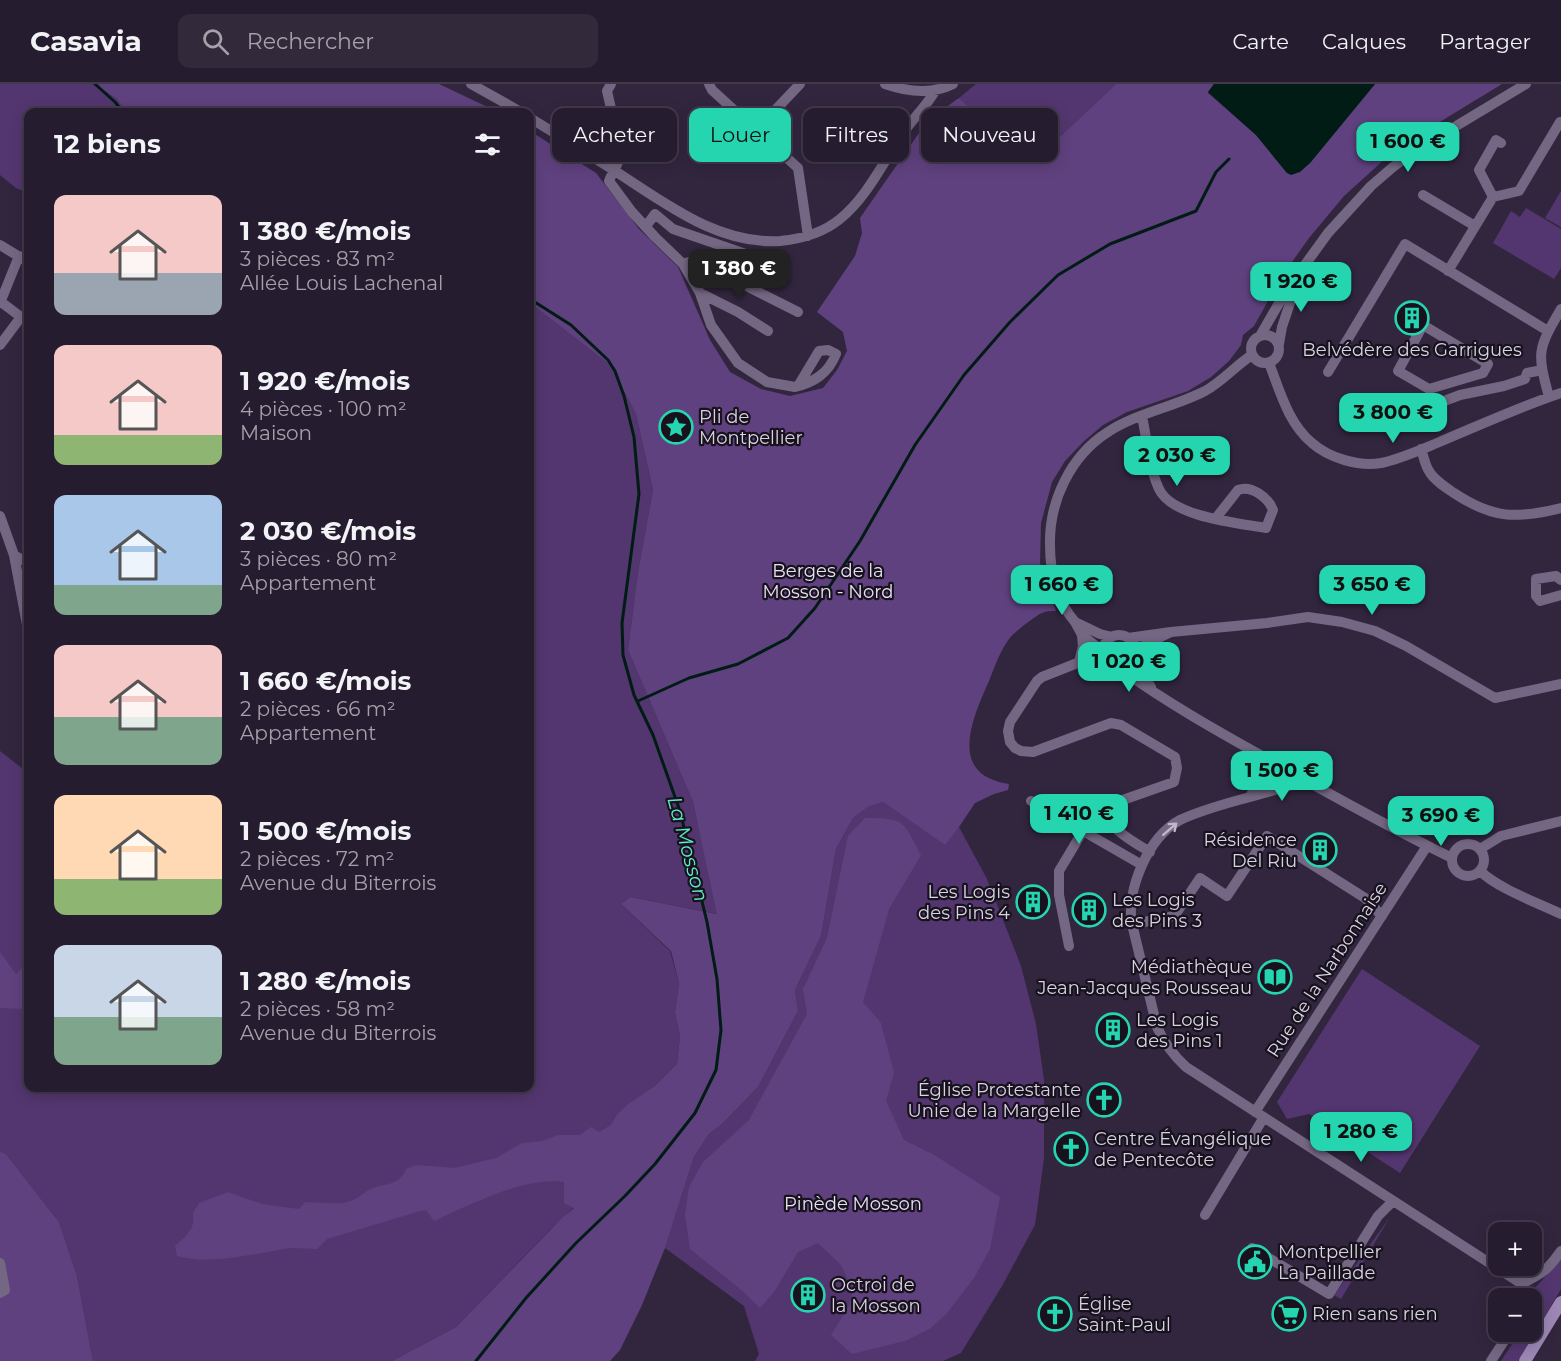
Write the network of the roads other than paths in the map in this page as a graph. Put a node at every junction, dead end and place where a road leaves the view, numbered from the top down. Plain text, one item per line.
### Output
1 (471, 84) edge
2 (709, 84) edge
3 (800, 84) edge
4 (885, 84) edge
5 (953, 84) edge
6 (1526, 84) edge
7 (606, 86) edge
8 (935, 91) junction
9 (513, 108) edge
10 (732, 108) edge
11 (777, 108) edge
12 (534, 121) edge
13 (1560, 122) edge
14 (1501, 143) dead end
15 (791, 161) edge
16 (613, 170) junction
17 (1423, 195) dead end
18 (1493, 197) junction
19 (646, 226) junction
20 (1475, 226) junction
21 (808, 236) junction
22 (0, 245) edge
23 (24, 259) edge
24 (683, 264) junction
25 (778, 265) dead end
26 (1448, 271) junction
27 (1299, 276) junction
28 (700, 293) junction
29 (1, 302) edge
30 (1561, 309) edge
31 (798, 312) dead end
32 (1423, 325) joint
33 (768, 331) dead end
34 (1548, 331) junction
35 (1260, 336) junction
36 (1279, 344) junction
37 (0, 345) edge
38 (1252, 355) junction
39 (1269, 363) junction
40 (1542, 370) junction
41 (1328, 372) dead end
42 (798, 387) dead end
43 (1561, 393) edge
44 (1549, 397) junction
45 (1418, 411) dead end
46 (1142, 416) junction
47 (1421, 450) junction
48 (1561, 508) edge
49 (0, 516) edge
50 (1216, 518) junction
51 (14, 555) junction
52 (24, 561) edge
53 (1561, 580) edge
54 (1561, 595) edge
55 (24, 609) edge
56 (1075, 622) junction
57 (1172, 632) junction
58 (1082, 634) junction
59 (1112, 637) junction
60 (1128, 638) junction
61 (1104, 655) junction
62 (1134, 656) junction
63 (1079, 662) junction
64 (1119, 668) junction
65 (1561, 684) edge
66 (1156, 694) junction
67 (1257, 753) junction
68 (1307, 781) junction
69 (1250, 797) junction
70 (1031, 801) dead end
71 (1561, 821) edge
72 (1083, 831) junction
73 (1427, 846) junction
74 (1480, 849) junction
75 (1150, 852) junction
76 (1452, 858) junction
77 (1142, 865) junction
78 (1480, 871) junction
79 (1561, 914) edge
80 (1382, 916) junction
81 (1132, 924) junction
82 (1069, 945) dead end
83 (1260, 1115) junction
84 (1393, 1201) junction
85 (1205, 1215) dead end
86 (1252, 1248) dead end
87 (1561, 1251) edge
88 (0, 1263) edge
89 (1522, 1284) junction
90 (1523, 1288) edge
91 (0, 1293) edge
92 (1561, 1302) edge
93 (1503, 1342) edge
94 (1491, 1361) edge
95 (1525, 1361) edge

1 - 9 street
2 - 10 street
3 - 11 street
4 - 8 street
5 - 8 street
6 - 27 street
7 - 16 street
8 - 21 street
12 - 16 street
13 - 18 street
14 - 18 street
15 - 21 street
16 - 19 street
16 - 21 street
17 - 20 street
18 - 20 street
19 - 24 street
19 - 25 street
20 - 26 street
22 - 23 street
23 - 29 street
24 - 28 street
24 - 31 street
26 - 34 street
26 - 41 street
27 - 35 street
27 - 36 street
28 - 33 street
28 - 42 street
29 - 37 street
30 - 34 street
32 - 32 street
34 - 40 street
35 - 36 street
35 - 38 street
36 - 39 street
38 - 39 street
38 - 46 street
39 - 47 street
40 - 44 street
40 - 45 street
43 - 44 street
44 - 47 street
46 - 50 street
46 - 56 street
47 - 48 street
49 - 51 street
50 - 50 street
51 - 52 street
51 - 55 street
53 - 54 street
56 - 58 street
56 - 59 street
57 - 60 street
57 - 62 street
57 - 65 street
58 - 61 street
58 - 63 street
59 - 60 street
59 - 61 street
60 - 62 street
61 - 63 street
61 - 64 street
62 - 64 street
62 - 66 street
63 - 75 street
64 - 66 street
66 - 67 street
67 - 68 street
67 - 69 street
68 - 69 street
68 - 73 street
75 -> 69 street
70 - 72 street
71 - 74 street
72 - 77 street
72 - 82 street
73 - 76 street
73 - 80 street, Rue de la Narbonnaise
74 - 76 street
74 - 78 street
75 - 77 street
76 - 78 street
77 - 81 street
78 - 79 street
80 - 81 street
80 - 83 street, Rue de la Narbonnaise
81 - 83 street
83 - 84 street
83 - 85 street, Rue de la Narbonnaise
84 - 86 street
84 - 89 street
87 - 89 street
88 - 91 street
89 - 90 street
92 - 95 main road
93 - 94 street

